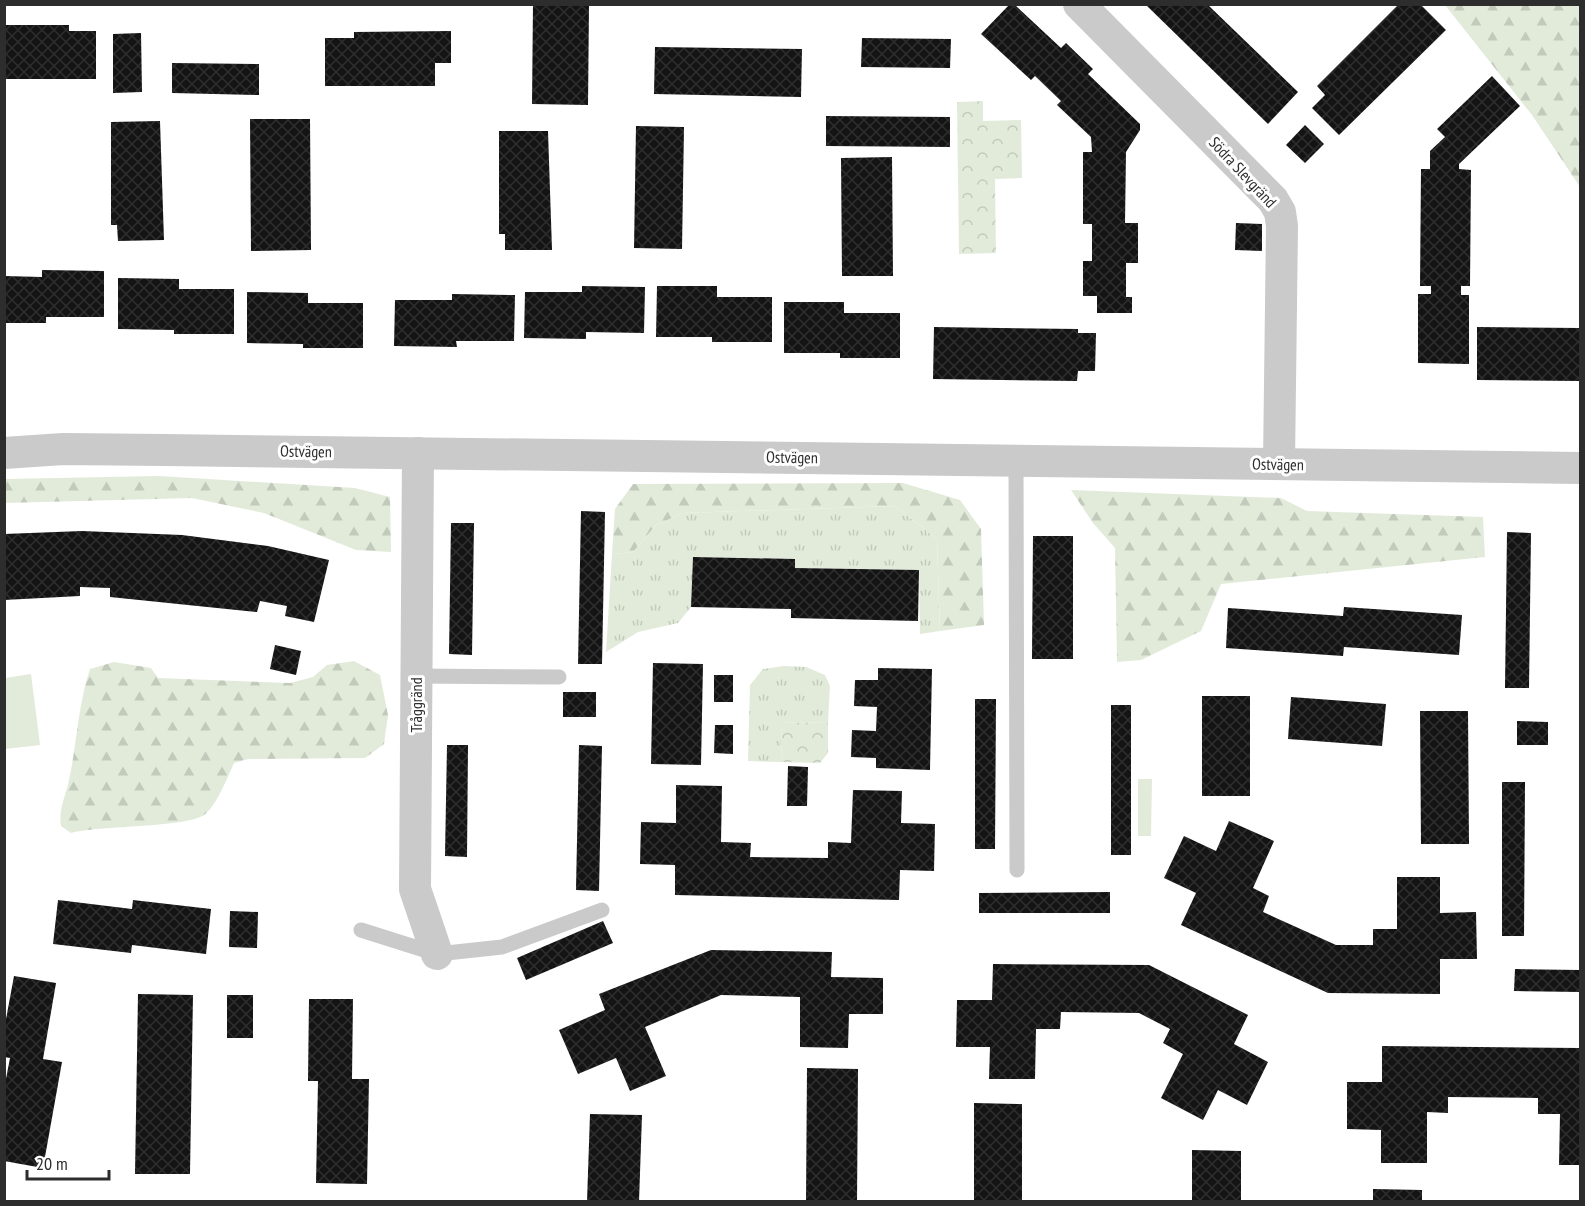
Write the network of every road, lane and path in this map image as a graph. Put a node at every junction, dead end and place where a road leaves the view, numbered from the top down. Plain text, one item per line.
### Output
1 (1079, 4) edge
2 (4, 453) edge
3 (418, 453) junction
4 (1016, 460) junction
5 (1279, 463) junction
6 (1581, 468) edge
7 (416, 676) junction
8 (559, 677) dead end
9 (1017, 870) dead end
10 (602, 910) dead end
11 (361, 930) dead end
12 (437, 954) junction

1 - 5 street, Södra Slevgränd
2 - 3 street, Ostvägen
3 - 4 street, Ostvägen
3 - 7 street, Tråggränd
4 - 5 street, Ostvägen
4 - 9 lane
5 - 6 street, Ostvägen
7 - 8 lane
7 - 12 street, Tråggränd
10 - 12 lane
11 - 12 lane

